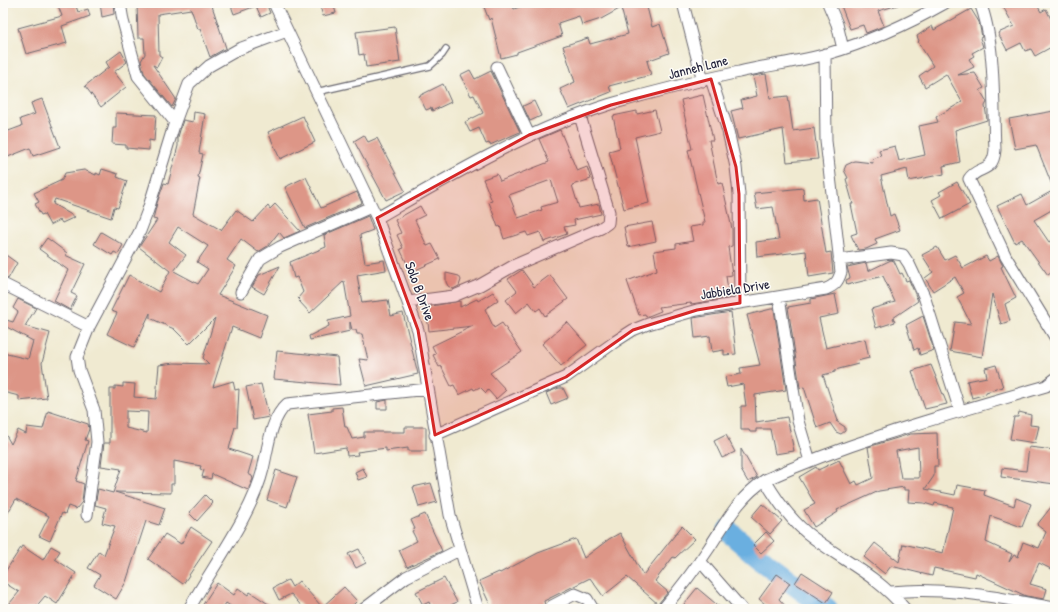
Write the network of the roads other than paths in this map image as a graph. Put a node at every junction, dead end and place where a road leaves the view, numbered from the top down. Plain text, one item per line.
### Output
1 (120, 3) edge
2 (274, 3) edge
3 (683, 3) edge
4 (828, 3) edge
5 (945, 3) edge
6 (980, 3) edge
7 (288, 31) junction
8 (843, 48) junction
9 (446, 49) dead end
10 (825, 54) junction
11 (497, 67) dead end
12 (707, 80) junction
13 (316, 92) junction
14 (580, 116) junction
15 (175, 122) junction
16 (529, 136) junction
17 (371, 207) junction
18 (377, 218) junction
19 (839, 260) junction
20 (3, 284) edge
21 (241, 292) dead end
22 (779, 297) junction
23 (408, 302) junction
24 (740, 303) junction
25 (89, 327) junction
26 (1055, 338) edge
27 (1055, 379) edge
28 (428, 389) junction
29 (960, 411) junction
30 (435, 435) junction
31 (810, 461) junction
32 (765, 480) junction
33 (87, 515) dead end
34 (459, 550) junction
35 (700, 561) junction
36 (891, 592) junction
37 (552, 606) dead end
38 (1055, 608) edge
39 (189, 609) edge
40 (364, 609) edge
41 (478, 609) edge
42 (593, 609) edge
43 (663, 609) edge
44 (742, 609) edge
45 (906, 609) edge

1 - 15 street
2 - 7 street, Solo B Drive
3 - 12 street
4 - 8 street
5 - 8 street, Janneh Lane
6 - 26 street
7 - 13 street, Solo B Drive
7 - 15 street
8 - 10 street, Janneh Lane
9 - 13 lane
10 - 12 street, Janneh Lane
10 - 19 street, Jabbiela Drive
11 - 16 street
12 - 14 street, Janneh Lane
12 - 24 street
13 - 17 street, Solo B Drive
14 - 16 street, Janneh Lane
14 - 23 street
15 - 25 street
16 - 18 street, Janneh Lane
17 - 18 street, Solo B Drive
17 - 21 street
18 - 23 street, Solo B Drive
19 - 22 street, Jabbiela Drive
19 - 29 street
20 - 25 street
22 - 24 street, Jabbiela Drive
22 - 31 street
23 - 28 street, Solo B Drive
24 - 30 street, Jabbiela Drive
25 - 33 street
27 - 29 street
28 - 30 street, Solo B Drive
28 - 39 street
29 - 31 street
30 - 34 street, Solo B Drive
31 - 32 street
32 - 35 street
32 - 36 street
34 - 40 street
34 - 41 street, Solo B Drive
35 - 43 street
35 - 44 street
36 - 38 street
36 - 45 street
37 - 42 street

